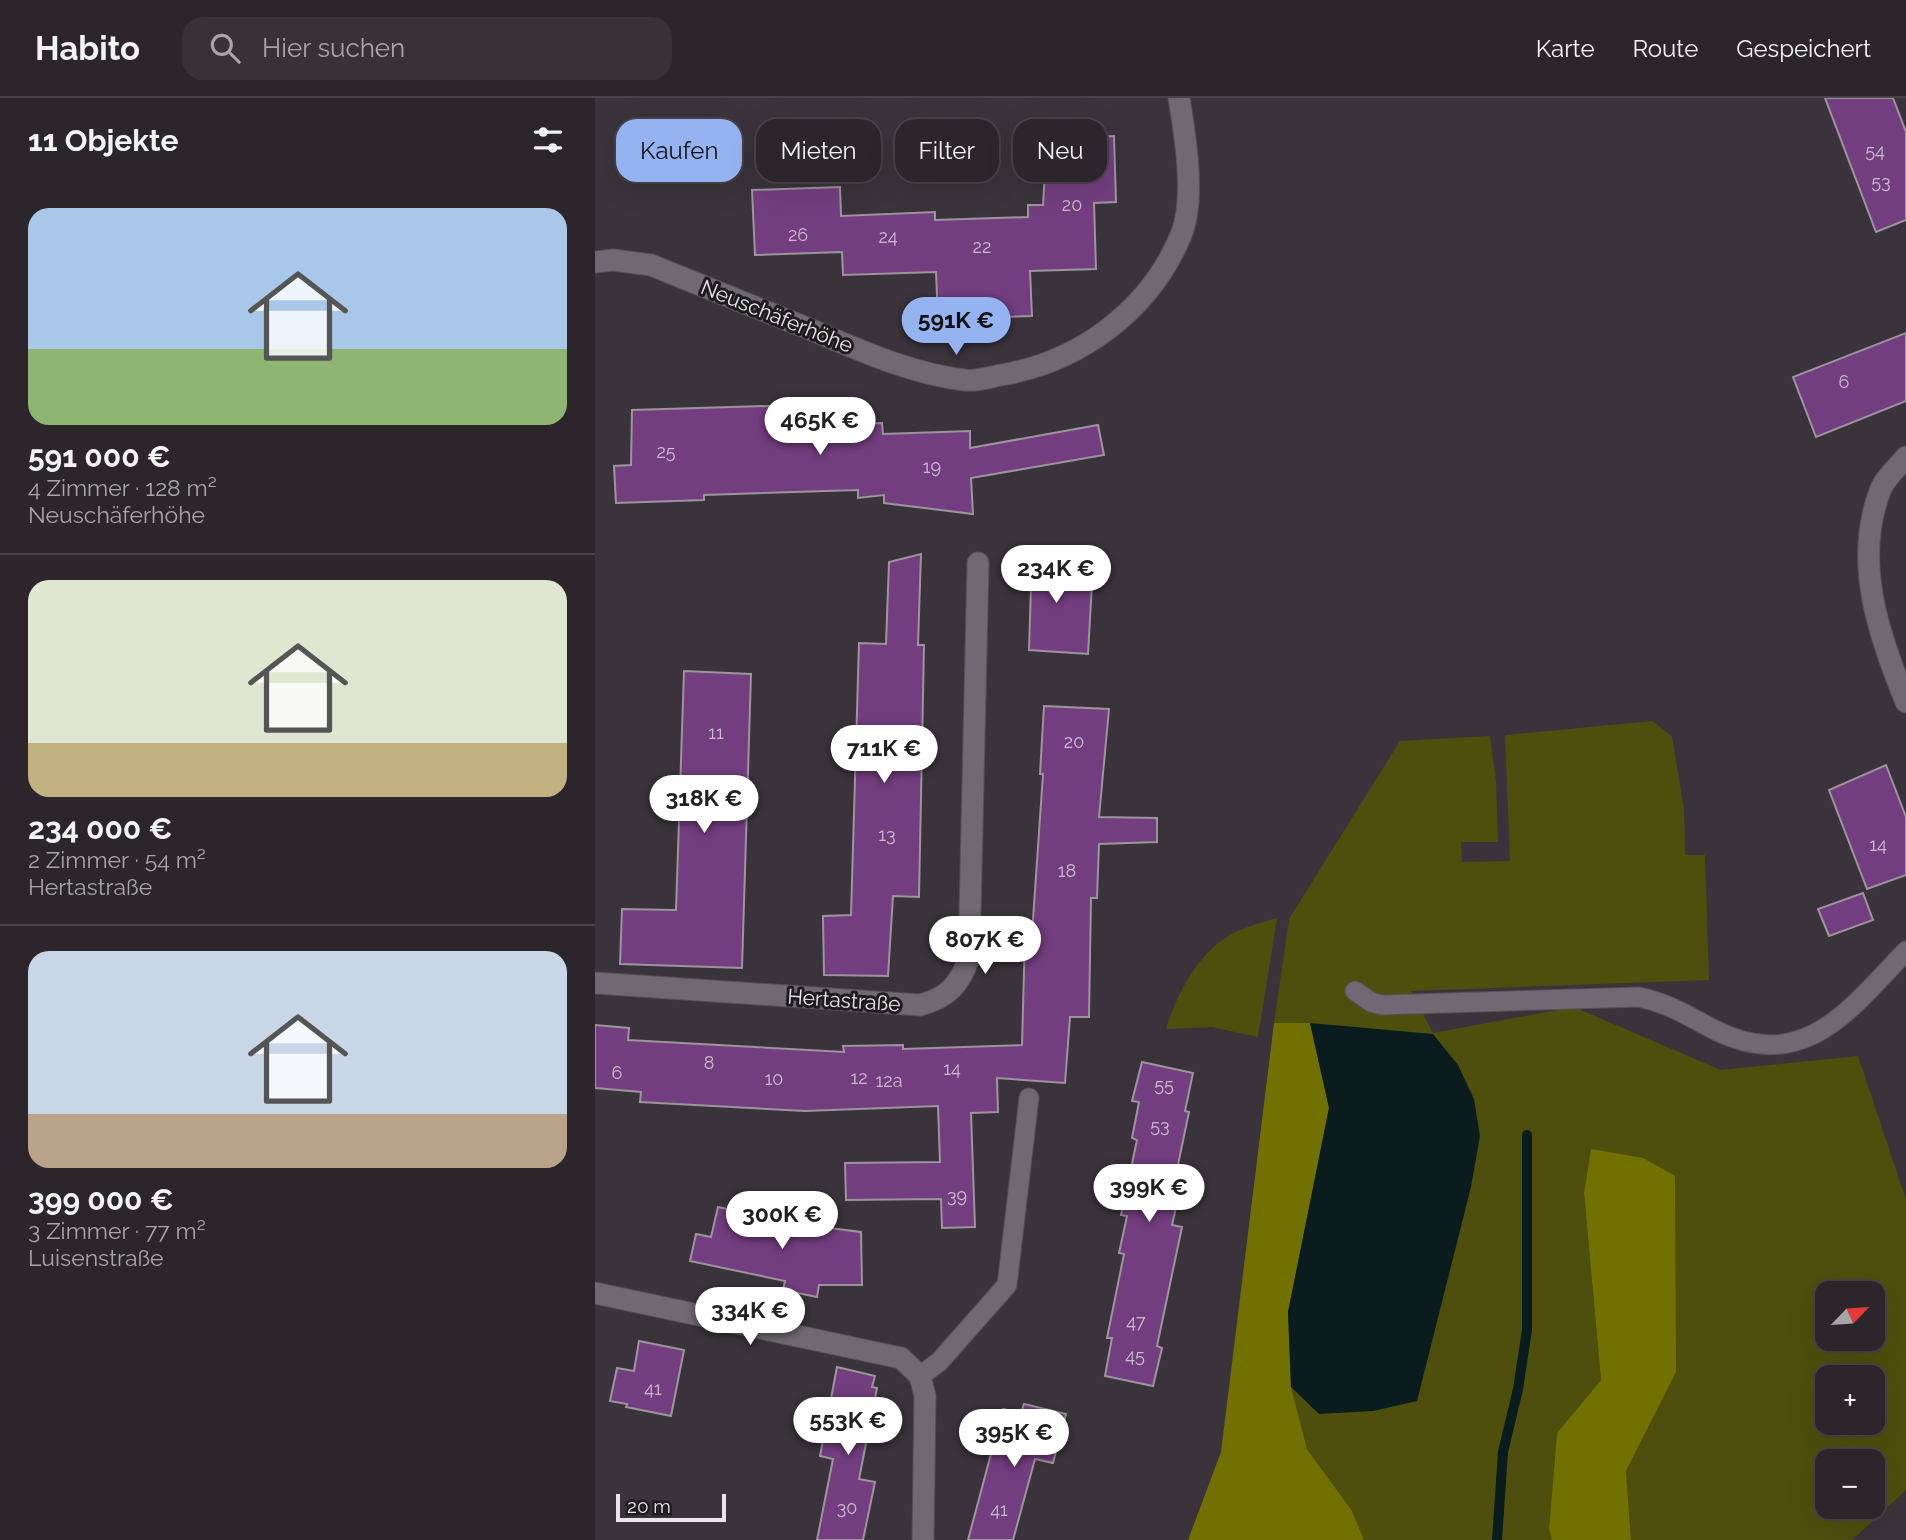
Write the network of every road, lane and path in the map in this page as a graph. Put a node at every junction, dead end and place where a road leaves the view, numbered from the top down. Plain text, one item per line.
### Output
1 (1179, 98) edge
2 (595, 262) edge
3 (1906, 457) edge
4 (978, 563) dead end
5 (1906, 702) edge
6 (1906, 951) edge
7 (595, 983) edge
8 (1355, 991) dead end
9 (1029, 1098) dead end
10 (595, 1293) edge
11 (919, 1376) junction
12 (923, 1540) edge

1 - 2 street, Neuschäferhöhe
3 - 5 street
4 - 7 street, Hertastraße
6 - 8 lane
9 - 11 lane
10 - 11 street
11 - 12 street

